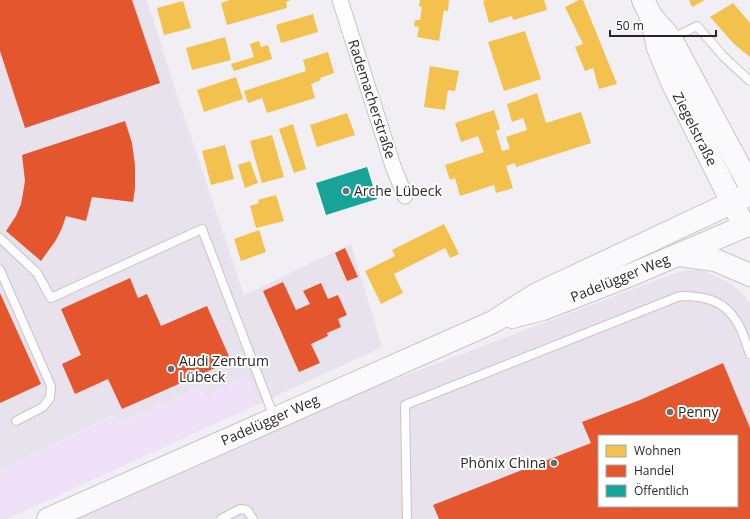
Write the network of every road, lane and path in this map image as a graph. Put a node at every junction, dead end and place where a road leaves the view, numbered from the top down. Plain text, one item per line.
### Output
1 (340, 0) edge
2 (647, 8) edge
3 (671, 40) junction
4 (750, 80) edge
5 (750, 186) edge
6 (405, 196) dead end
7 (741, 198) edge
8 (748, 229) edge
9 (0, 238) edge
10 (679, 254) junction
11 (0, 270) edge
12 (750, 275) edge
13 (493, 322) junction
14 (750, 354) edge
15 (275, 418) junction
16 (16, 421) dead end
17 (48, 519) edge
18 (221, 519) edge
19 (253, 519) edge
20 (407, 519) edge

1 - 6 street, Rademacherstraße
2 - 3 main road, Ziegelstraße
2 - 7 main road, Ziegelstraße
3 - 4 lane
3 - 5 main road, Ziegelstraße
7 - 8 main road, Ziegelstraße
7 - 13 main road, Padelügger Weg
8 - 10 main road, Padelügger Weg
9 - 15 lane
10 - 12 main road
10 - 13 main road, Padelügger Weg
11 - 16 lane
13 - 15 main road, Padelügger Weg
14 - 20 lane
15 - 17 main road, Padelügger Weg
18 - 19 lane

